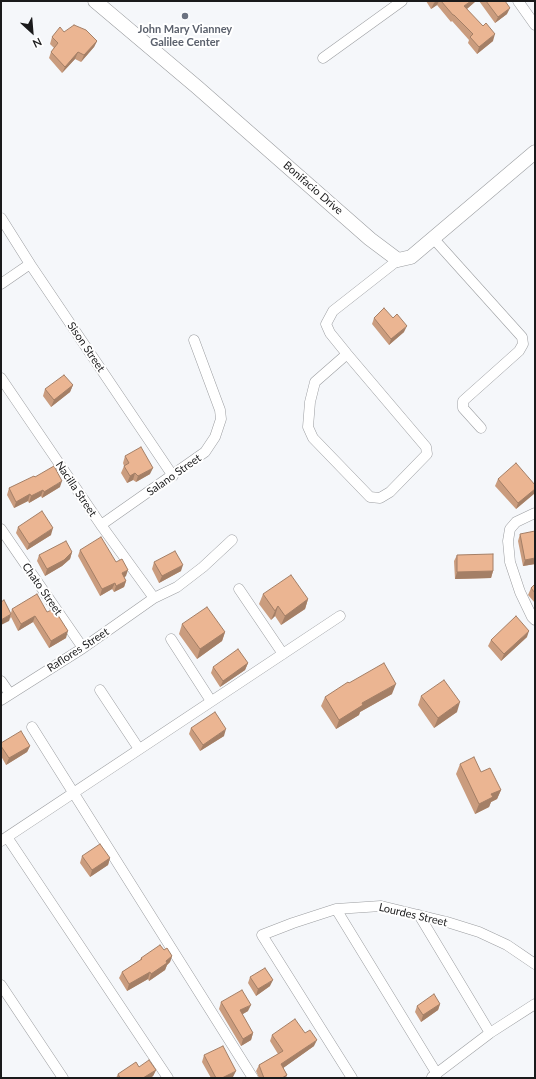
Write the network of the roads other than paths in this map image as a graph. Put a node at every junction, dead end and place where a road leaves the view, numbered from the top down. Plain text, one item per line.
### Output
1 (95, 1) edge
2 (402, 1) edge
3 (518, 1) edge
4 (535, 25) edge
5 (323, 58) dead end
6 (535, 152) edge
7 (1, 218) edge
8 (433, 238) junction
9 (398, 260) junction
10 (30, 264) junction
11 (1, 284) edge
12 (194, 340) dead end
13 (347, 354) junction
14 (1, 378) edge
15 (481, 428) dead end
16 (173, 476) junction
17 (535, 513) edge
18 (101, 525) junction
19 (1, 529) edge
20 (232, 540) dead end
21 (239, 589) dead end
22 (154, 598) junction
23 (340, 616) dead end
24 (535, 620) edge
25 (171, 640) dead end
26 (83, 648) junction
27 (283, 654) junction
28 (1, 681) edge
29 (100, 690) dead end
30 (10, 694) junction
31 (1, 700) edge
32 (211, 701) junction
33 (32, 727) dead end
34 (139, 749) junction
35 (73, 792) junction
36 (4, 839) edge
37 (336, 909) junction
38 (419, 915) junction
39 (535, 964) edge
40 (1, 985) edge
41 (535, 1004) edge
42 (490, 1033) junction
43 (434, 1076) edge
44 (250, 1077) edge
45 (63, 1078) edge
46 (168, 1078) edge
47 (352, 1078) edge

1 - 9 street, Bonifacio Drive
2 - 5 street
3 - 4 street
6 - 8 street
7 - 10 street, Sison Street
8 - 9 street
8 - 15 street
9 - 13 street
10 - 11 street
10 - 16 street, Sison Street
12 - 16 street, Salano Street
13 - 13 street
14 - 18 street, Nacilla Street
16 - 18 street, Salano Street
17 - 24 street
18 - 22 street, Nacilla Street
19 - 26 street, Chato Street
20 - 22 street, Raflores Street
21 - 27 street
22 - 26 street, Raflores Street
23 - 27 street
25 - 32 street
26 - 30 street, Raflores Street
27 - 32 street
28 - 30 street
29 - 34 street
30 - 31 street, Raflores Street
32 - 34 street
33 - 35 street
34 - 35 street
35 - 36 street
35 - 44 street
36 - 46 street
37 - 38 street, Lourdes Street
37 - 43 street
37 - 47 street, Lourdes Street
38 - 39 street, Lourdes Street
38 - 42 street
40 - 45 street
41 - 42 street
42 - 43 street

